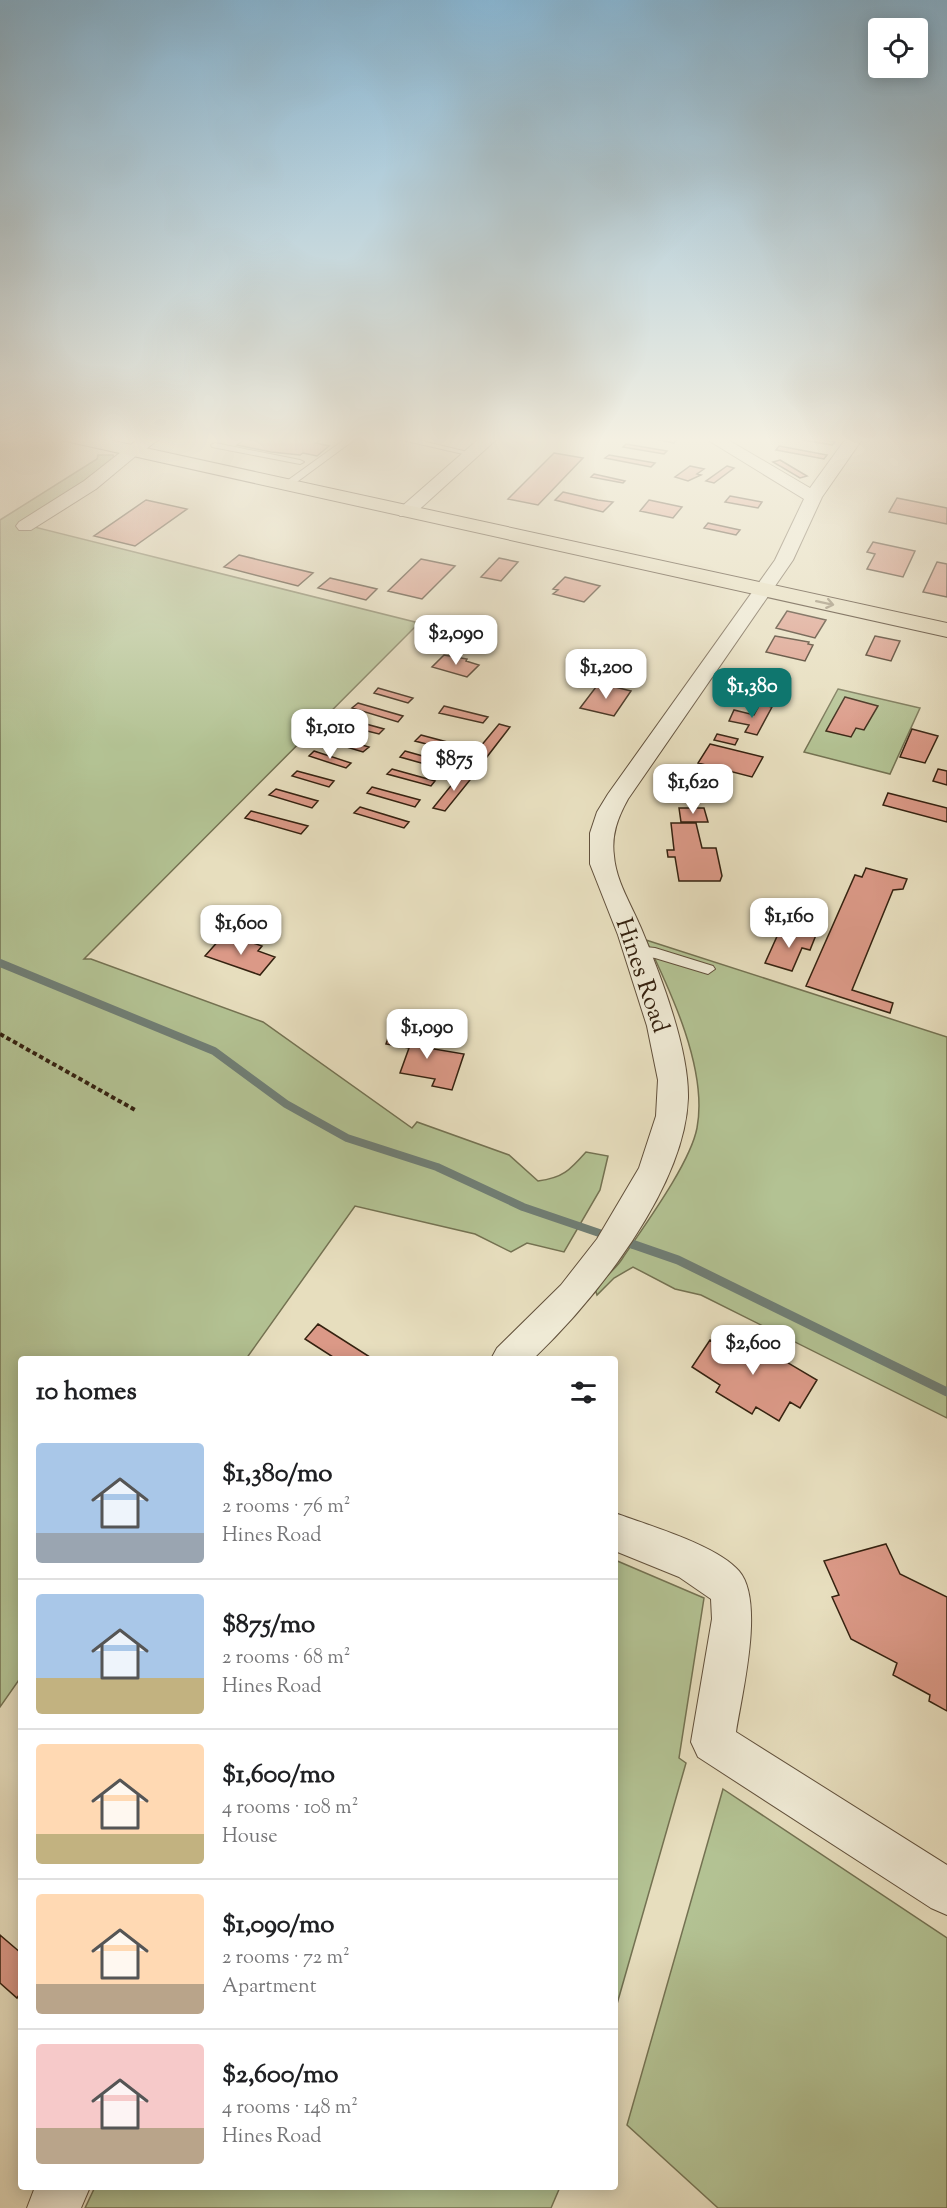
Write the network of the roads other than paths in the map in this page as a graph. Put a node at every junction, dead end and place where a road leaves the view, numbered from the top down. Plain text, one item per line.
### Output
1 (569, 540) edge
2 (793, 540) edge
3 (767, 583) junction
4 (947, 614) edge
5 (947, 630) edge
6 (636, 951) junction
7 (708, 969) dead end
8 (513, 1356) edge
9 (618, 1533) edge
10 (947, 1892) edge
11 (62, 2190) edge
12 (53, 2208) edge

1 - 3 highway
2 - 3 street, Hines Road
3 - 4 highway
3 -> 5 highway
3 - 6 street, Hines Road
6 - 7 lane
6 - 8 street, Hines Road
9 - 10 street
11 - 12 street

